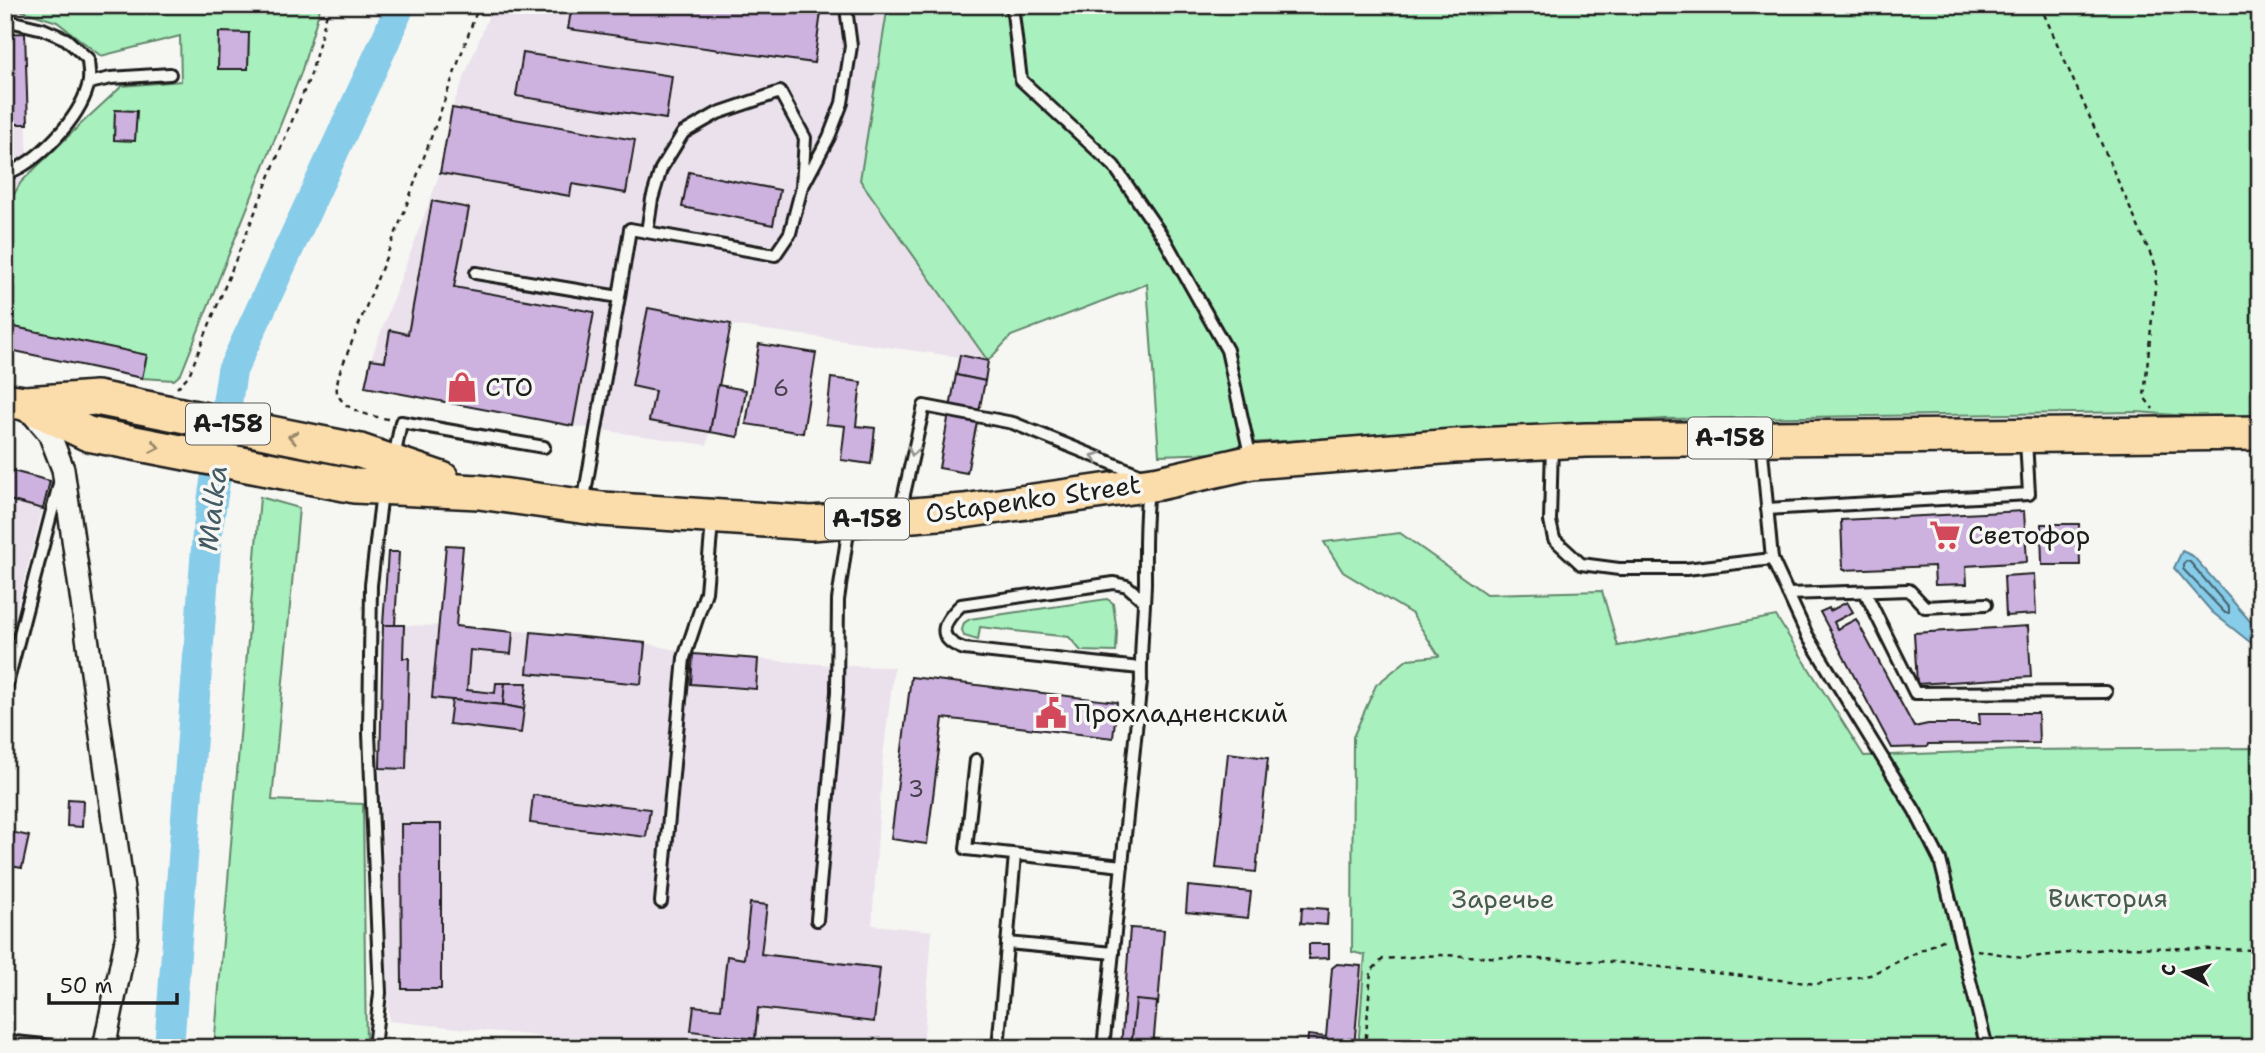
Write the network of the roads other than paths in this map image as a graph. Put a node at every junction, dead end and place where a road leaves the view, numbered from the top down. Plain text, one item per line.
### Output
1 (1012, 5) edge
2 (846, 8) dead end
3 (5, 20) edge
4 (170, 74) dead end
5 (89, 83) junction
6 (5, 174) edge
7 (802, 187) junction
8 (647, 232) junction
9 (476, 273) dead end
10 (619, 296) junction
11 (14, 402) edge
12 (2260, 433) edge
13 (2025, 434) junction
14 (1761, 438) junction
15 (1552, 441) junction
16 (544, 447) dead end
17 (1252, 462) junction
18 (63, 469) junction
19 (377, 479) junction
20 (1154, 484) junction
21 (583, 506) junction
22 (1768, 509) junction
23 (899, 516) junction
24 (713, 517) junction
25 (850, 520) junction
26 (1772, 559) junction
27 (1864, 592) junction
28 (1788, 594) junction
29 (1143, 600) junction
30 (1986, 604) dead end
31 (1140, 668) junction
32 (5, 692) edge
33 (2106, 692) dead end
34 (976, 760) dead end
35 (1015, 855) junction
36 (1122, 866) junction
37 (662, 902) dead end
38 (817, 919) dead end
39 (1007, 943) junction
40 (1113, 953) junction
41 (5, 1041) edge
42 (74, 1048) edge
43 (104, 1048) edge
44 (374, 1048) edge
45 (998, 1048) edge
46 (1103, 1048) edge
47 (1987, 1048) edge

1 - 17 lane
2 - 7 lane
3 - 5 lane
4 - 5 lane
5 - 6 lane
7 - 8 lane
7 - 8 lane
8 - 10 lane
9 - 10 lane
10 - 21 lane
11 - 18 street
11 -> 19 main road, Ostapenko Street / А-158
19 -> 11 main road, Ostapenko Street / А-158
12 - 13 main road, А-158
13 - 14 main road, А-158
13 - 22 lane
14 - 15 main road, А-158
14 - 22 lane
15 - 17 main road, А-158
15 - 26 lane
16 - 19 lane
17 - 20 main road, Ostapenko Street / А-158
18 - 32 lane
18 - 43 street
19 - 21 main road, Ostapenko Street / А-158
19 - 44 lane
20 - 23 main road, Ostapenko Street / А-158
20 -> 23 lane
20 - 29 lane
21 - 24 main road, Ostapenko Street / А-158
22 - 26 lane
23 - 25 main road, Ostapenko Street / А-158
24 - 25 main road, Ostapenko Street / А-158
24 - 37 lane
25 - 38 lane
26 - 28 lane
27 - 28 lane
27 - 30 lane
27 - 33 lane
28 - 47 lane
29 - 31 lane
29 - 31 lane
31 - 36 lane
34 - 35 lane
35 - 36 lane
35 - 39 lane
36 - 40 lane
39 - 40 lane
39 - 45 lane
40 - 46 lane
41 - 42 lane

